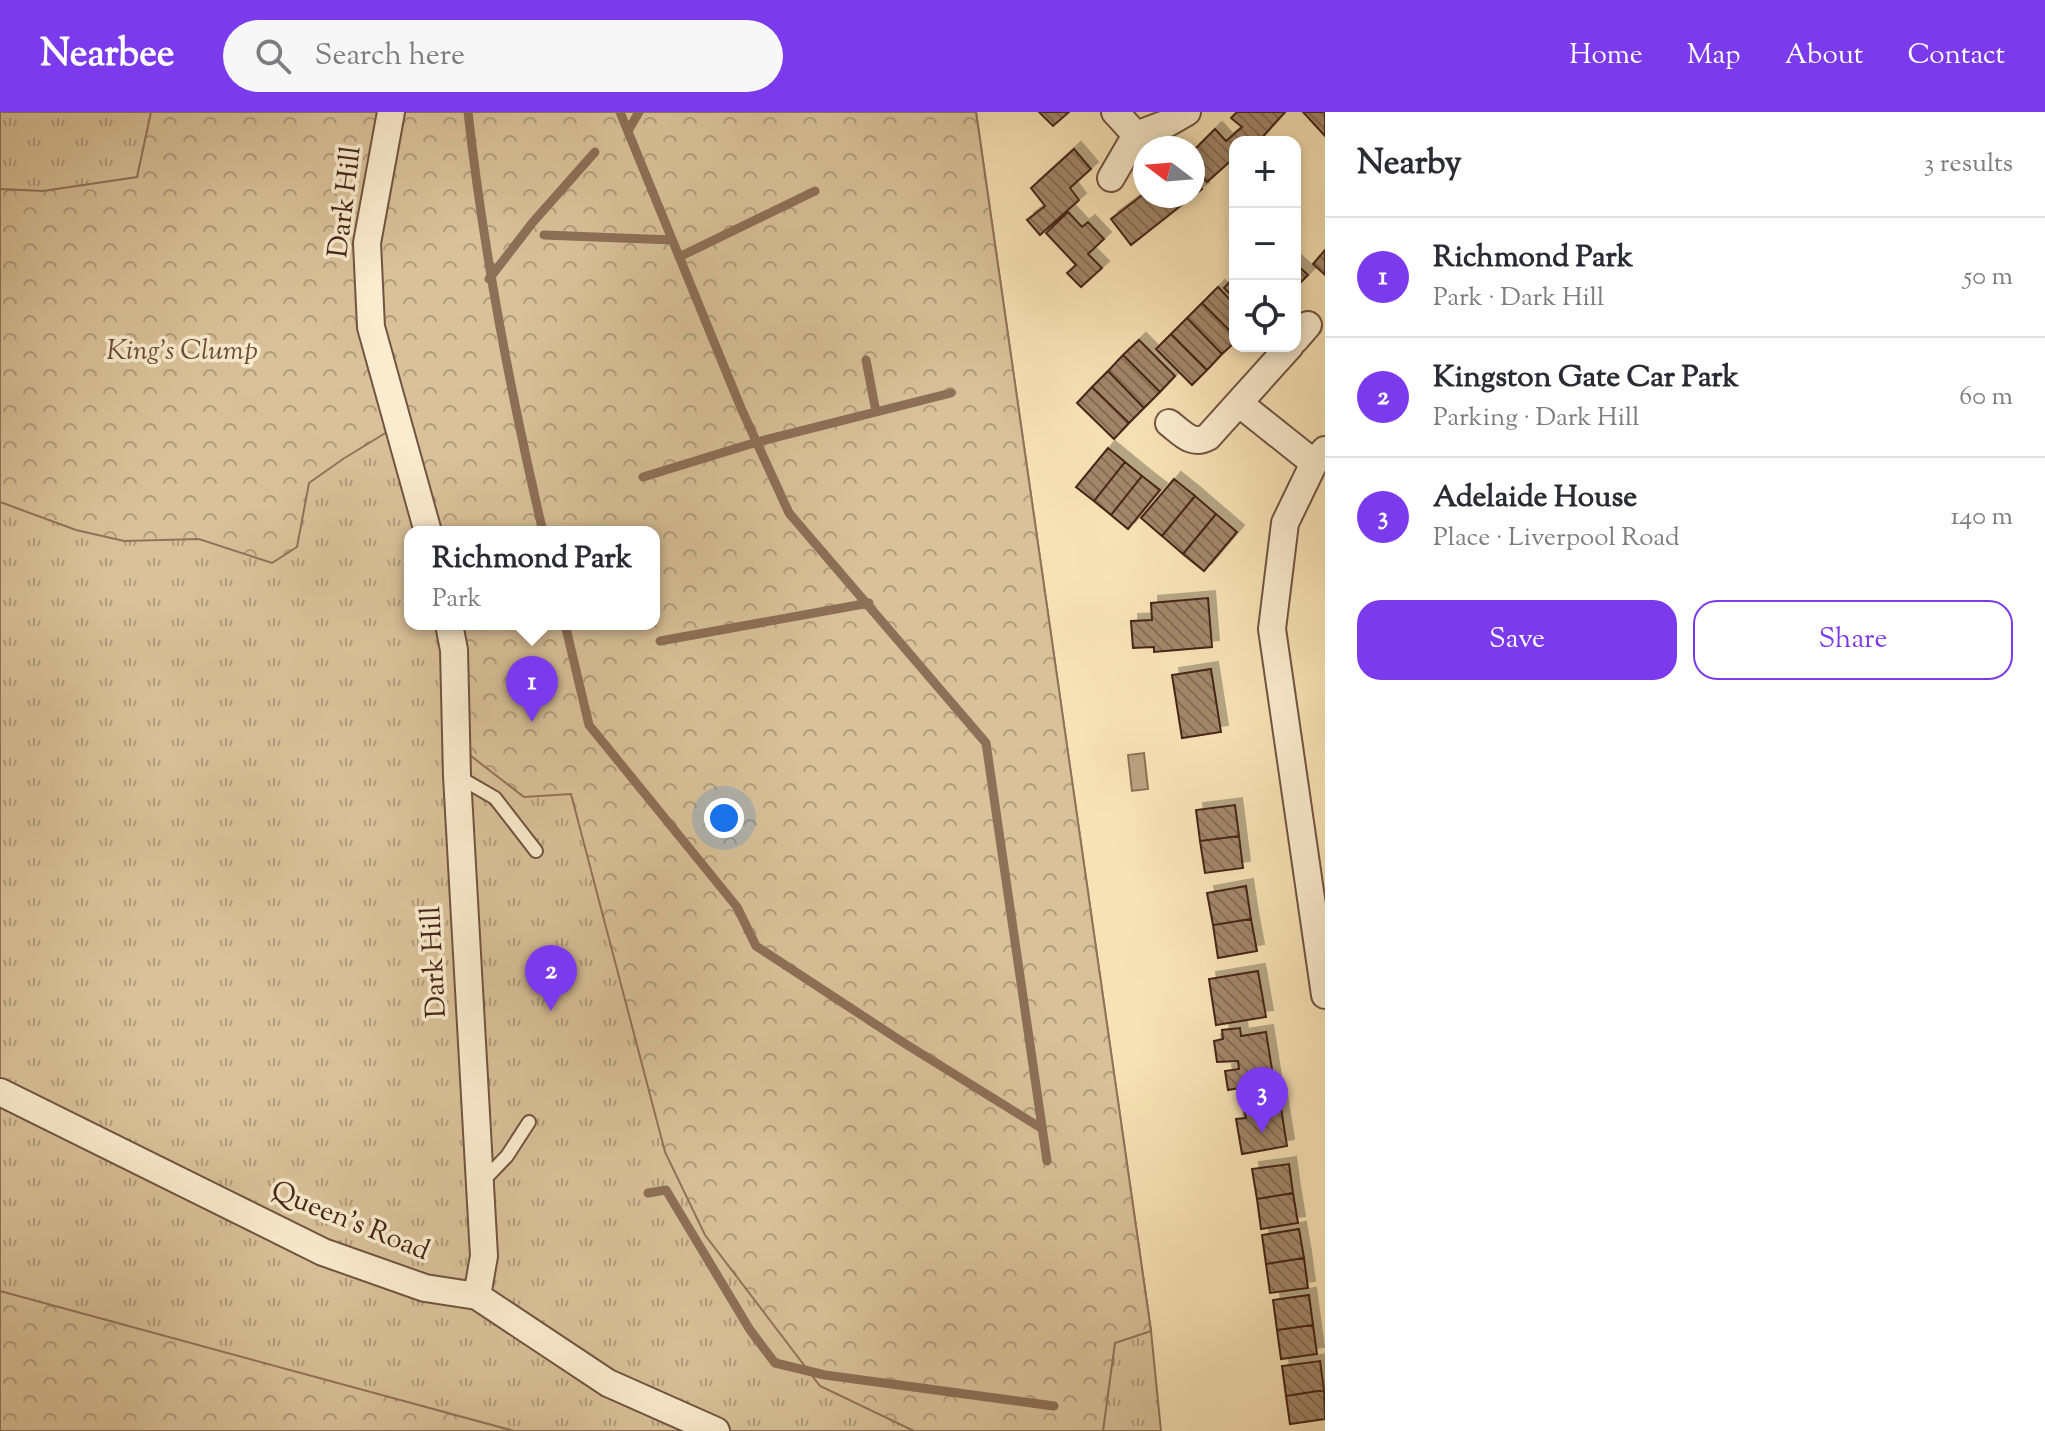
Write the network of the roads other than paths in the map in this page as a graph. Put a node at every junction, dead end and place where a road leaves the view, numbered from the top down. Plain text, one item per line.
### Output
1 (391, 112) edge
2 (1115, 112) edge
3 (1187, 112) edge
4 (1136, 135) junction
5 (1111, 178) dead end
6 (1285, 352) edge
7 (1240, 404) junction
8 (1169, 423) dead end
9 (1320, 456) edge
10 (426, 526) edge
11 (450, 630) edge
12 (457, 776) junction
13 (536, 851) dead end
14 (1325, 995) edge
15 (0, 1092) edge
16 (529, 1122) dead end
17 (478, 1186) junction
18 (477, 1296) junction
19 (716, 1431) edge

1 - 10 street, Dark Hill
2 - 4 street
3 - 4 street
4 - 5 street
6 - 7 street
7 - 8 street
7 - 9 street
9 - 14 street
11 - 12 street, Dark Hill
12 - 13 lane
12 - 17 street, Dark Hill
15 - 18 street, Queen's Road
16 - 17 lane
17 - 18 street, Dark Hill
18 - 19 street, Queen's Road

